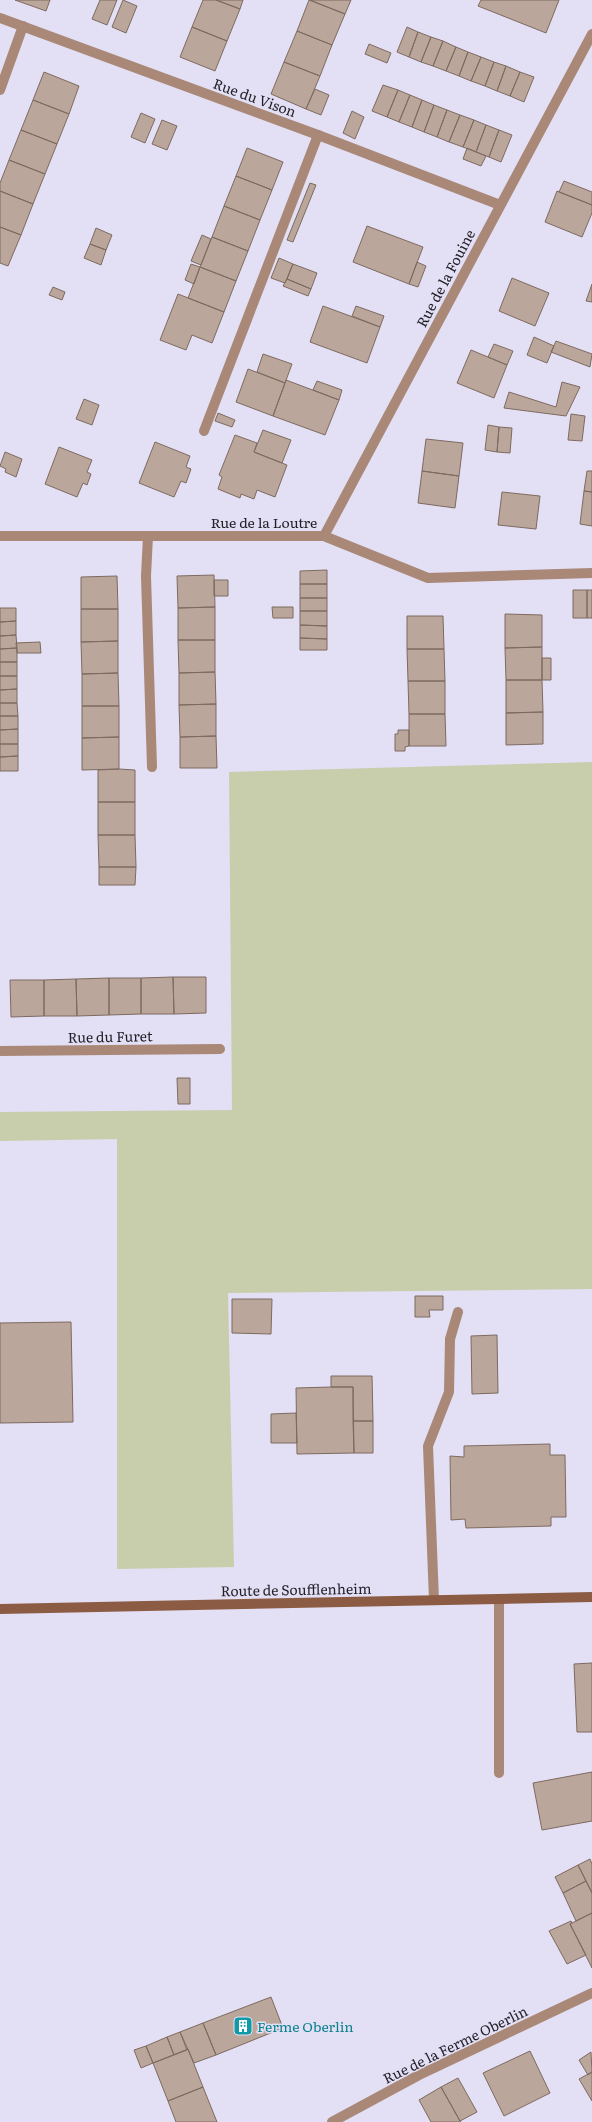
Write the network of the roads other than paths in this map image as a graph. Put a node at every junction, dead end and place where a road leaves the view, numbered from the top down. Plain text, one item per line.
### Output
1 (0, 18) edge
2 (23, 26) junction
3 (592, 34) edge
4 (0, 90) edge
5 (318, 135) junction
6 (500, 205) junction
7 (204, 431) dead end
8 (0, 536) edge
9 (148, 536) junction
10 (324, 536) junction
11 (592, 573) edge
12 (152, 767) dead end
13 (220, 1048) dead end
14 (0, 1052) edge
15 (458, 1312) dead end
16 (592, 1597) edge
17 (499, 1599) junction
18 (434, 1600) junction
19 (0, 1609) edge
20 (499, 1772) dead end
21 (592, 1993) edge
22 (332, 2122) edge

1 - 2 street, Rue du Vison
2 - 4 street
2 - 5 street, Rue du Vison
3 - 6 street, Rue de la Fouine
5 - 6 street, Rue du Vison
5 - 7 street
6 - 10 street, Rue de la Fouine
8 - 9 street, Rue de la Loutre
9 - 10 street, Rue de la Loutre
9 - 12 street
10 - 11 street, Rue de la Loutre
13 - 14 street, Rue du Furet
15 - 18 street
16 - 17 main road, Route de Soufflenheim
17 - 18 main road, Route de Soufflenheim
17 - 20 street
18 - 19 main road, Route de Soufflenheim
21 - 22 street, Rue de la Ferme Oberlin

